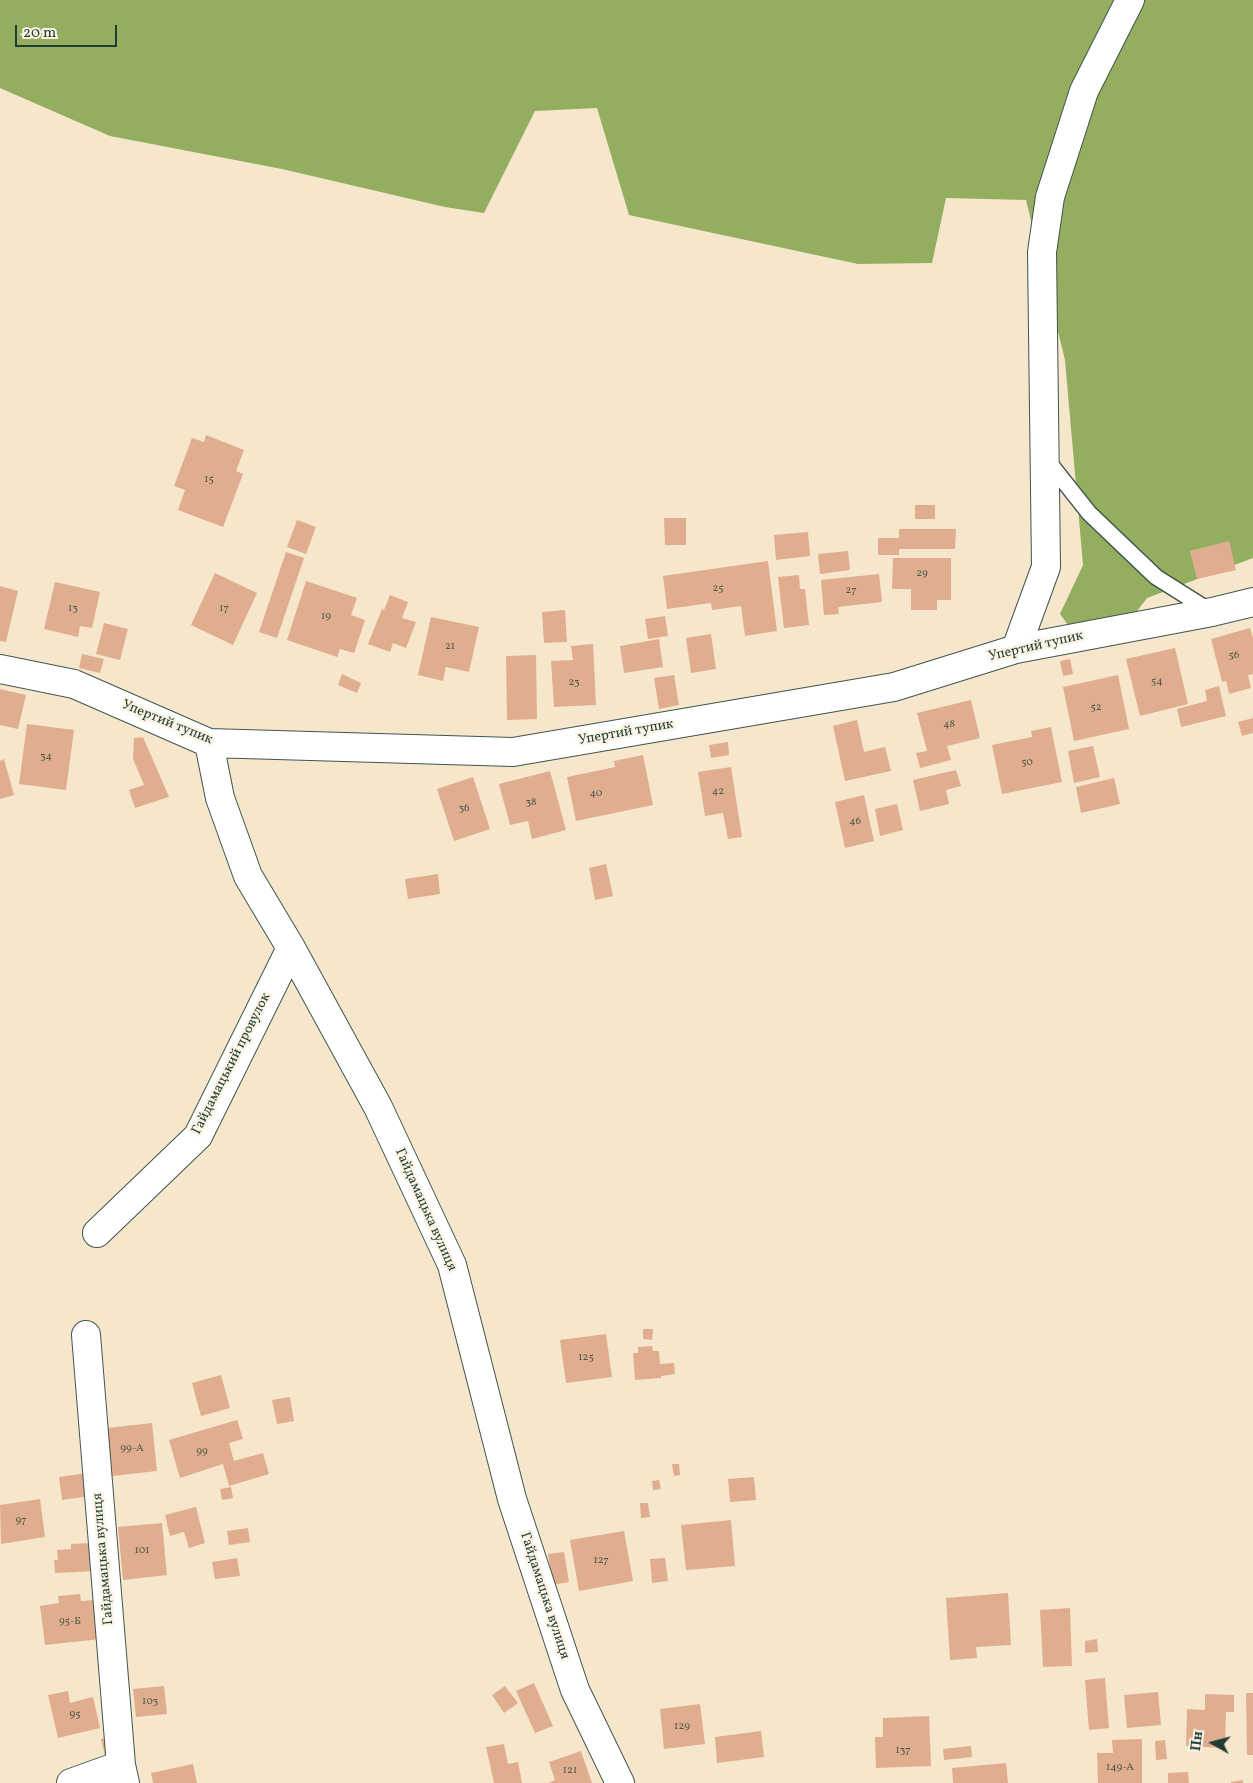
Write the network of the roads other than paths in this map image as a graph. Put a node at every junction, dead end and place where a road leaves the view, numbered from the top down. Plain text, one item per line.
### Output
1 (1130, 0) edge
2 (1043, 455) junction
3 (1253, 602) edge
4 (1212, 612) junction
5 (1016, 649) junction
6 (0, 670) edge
7 (209, 743) junction
8 (290, 948) junction
9 (97, 1232) dead end
10 (86, 1335) dead end
11 (123, 1774) edge
12 (71, 1783) edge
13 (620, 1783) edge

1 - 2 street
2 - 4 lane
2 - 5 street
3 - 4 street, Упертий тупик
4 - 5 street, Упертий тупик
5 - 7 street, Упертий тупик
6 - 7 street, Упертий тупик
7 - 8 street, Гайдамацька вулиця
8 - 9 street, Гайдамацький провулок
8 - 13 street, Гайдамацька вулиця
10 - 11 street, Гайдамацька вулиця
11 - 12 street

